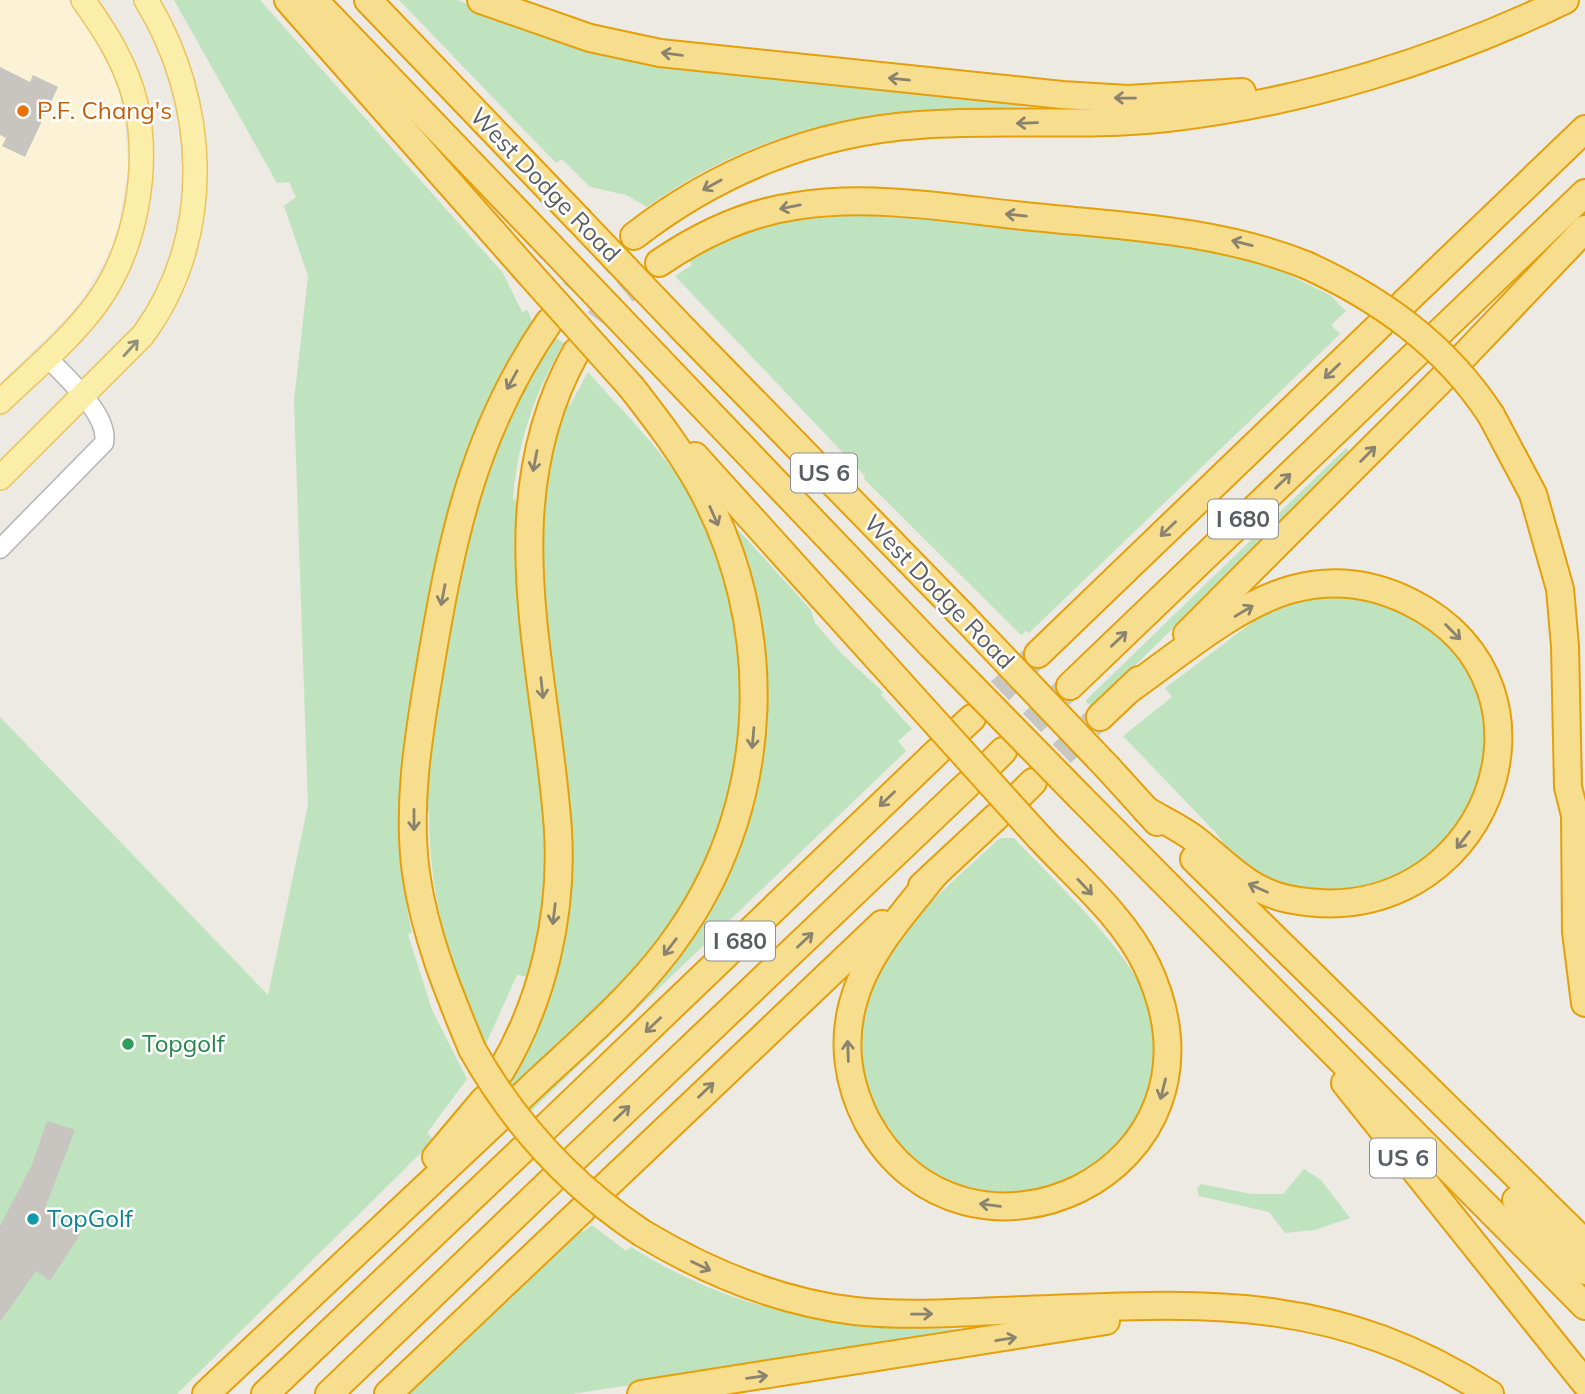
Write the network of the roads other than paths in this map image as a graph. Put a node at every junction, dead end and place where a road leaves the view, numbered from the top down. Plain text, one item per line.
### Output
1 (83, 0) edge
2 (146, 0) edge
3 (288, 0) edge
4 (314, 0) edge
5 (368, 0) edge
6 (481, 0) edge
7 (1565, 0) edge
8 (1322, 87) junction
9 (1585, 128) edge
10 (1585, 193) edge
11 (1585, 229) edge
12 (634, 236) tunnel mouth
13 (659, 263) tunnel mouth
14 (1404, 303) dead end
15 (549, 323) tunnel mouth
16 (1381, 324) dead end
17 (1440, 332) dead end
18 (576, 352) tunnel mouth
19 (1417, 353) dead end
20 (1464, 356) dead end
21 (47, 357) junction
22 (1443, 378) dead end
23 (632, 388) junction
24 (82, 396) junction
25 (0, 402) edge
26 (0, 478) edge
27 (0, 549) edge
28 (1038, 654) tunnel mouth
29 (1070, 686) tunnel mouth
30 (1127, 691) junction
31 (1100, 717) tunnel mouth
32 (937, 752) dead end
33 (967, 785) dead end
34 (1580, 804) edge
35 (1146, 810) junction
36 (996, 817) dead end
37 (935, 874) junction
38 (1585, 1003) edge
39 (1297, 1016) junction
40 (1397, 1061) junction
41 (501, 1071) dead end
42 (519, 1099) dead end
43 (491, 1110) dead end
44 (544, 1129) dead end
45 (522, 1150) dead end
46 (573, 1160) dead end
47 (551, 1181) dead end
48 (604, 1188) dead end
49 (582, 1210) dead end
50 (1585, 1242) edge
51 (1585, 1271) edge
52 (1200, 1305) junction
53 (1585, 1306) edge
54 (1585, 1383) edge
55 (206, 1394) edge
56 (265, 1394) edge
57 (329, 1394) edge
58 (388, 1394) edge
59 (641, 1394) edge
60 (1490, 1394) edge

1 - 21 main road
24 -> 2 main road
3 - 23 highway, bridge
4 - 39 highway, West Dodge Road / US 6, bridge
5 - 35 highway, West Dodge Road / US 6, bridge
8 -> 6 highway
7 - 8 highway
8 -> 12 highway
9 - 14 highway
10 - 17 highway
11 - 20 highway
34 -> 13 highway, bridge
15 -> 52 highway, bridge
16 -> 28 highway, I 680
18 -> 41 highway
29 -> 19 highway, I 680
21 - 24 street
21 - 25 main road
30 -> 22 highway
23 -> 37 highway, bridge
23 -> 42 highway
24 - 26 main road
24 - 27 street
30 - 31 highway
30 -> 35 highway
32 -> 44 highway, I 680
46 -> 33 highway, I 680
34 - 38 highway
35 - 40 highway, West Dodge Road / US 6
36 - 37 highway
48 -> 37 highway
39 - 53 highway
39 - 54 highway, US 6
40 - 50 highway, US 6
40 - 51 highway
43 - 55 highway
45 - 56 highway
47 - 57 highway
49 - 58 highway
59 -> 52 highway
52 - 60 highway

